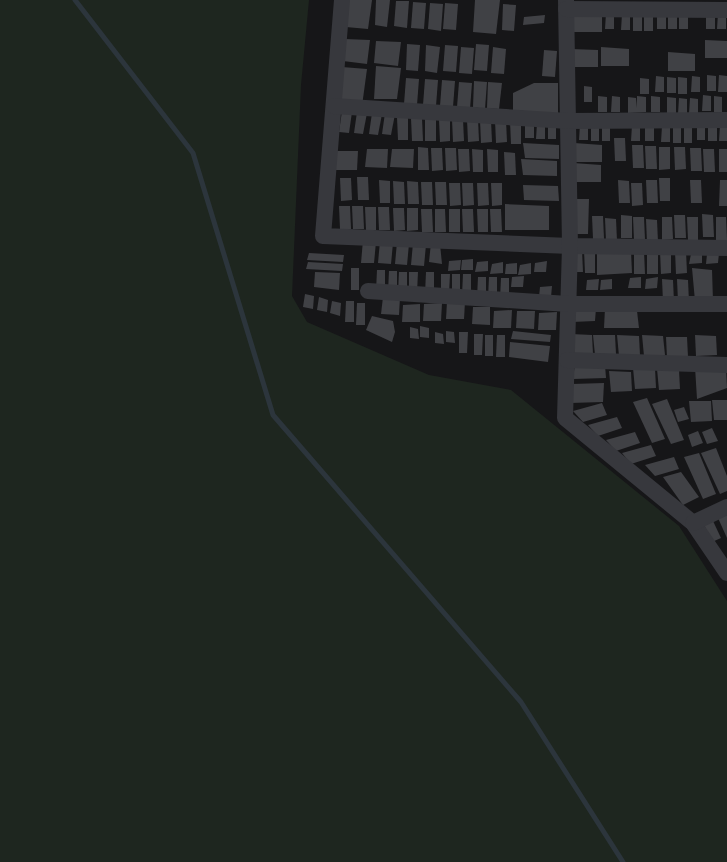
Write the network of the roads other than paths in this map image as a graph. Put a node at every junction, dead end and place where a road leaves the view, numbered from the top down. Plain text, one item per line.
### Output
1 (342, 0) edge
2 (566, 5) edge
3 (727, 10) edge
4 (334, 106) junction
5 (727, 120) edge
6 (568, 121) junction
7 (570, 246) junction
8 (727, 248) edge
9 (368, 291) dead end
10 (568, 304) junction
11 (727, 304) edge
12 (567, 360) junction
13 (727, 365) edge
14 (727, 507) edge
15 (693, 523) junction
16 (727, 573) edge

1 - 4 street
2 - 3 street
2 - 6 street
4 - 6 street
4 - 7 street
5 - 6 street
6 - 7 street
7 - 8 street
7 - 10 street
9 - 10 street
10 - 11 street
10 - 12 street
12 - 13 street
12 - 15 street
14 - 15 street
15 - 16 street

